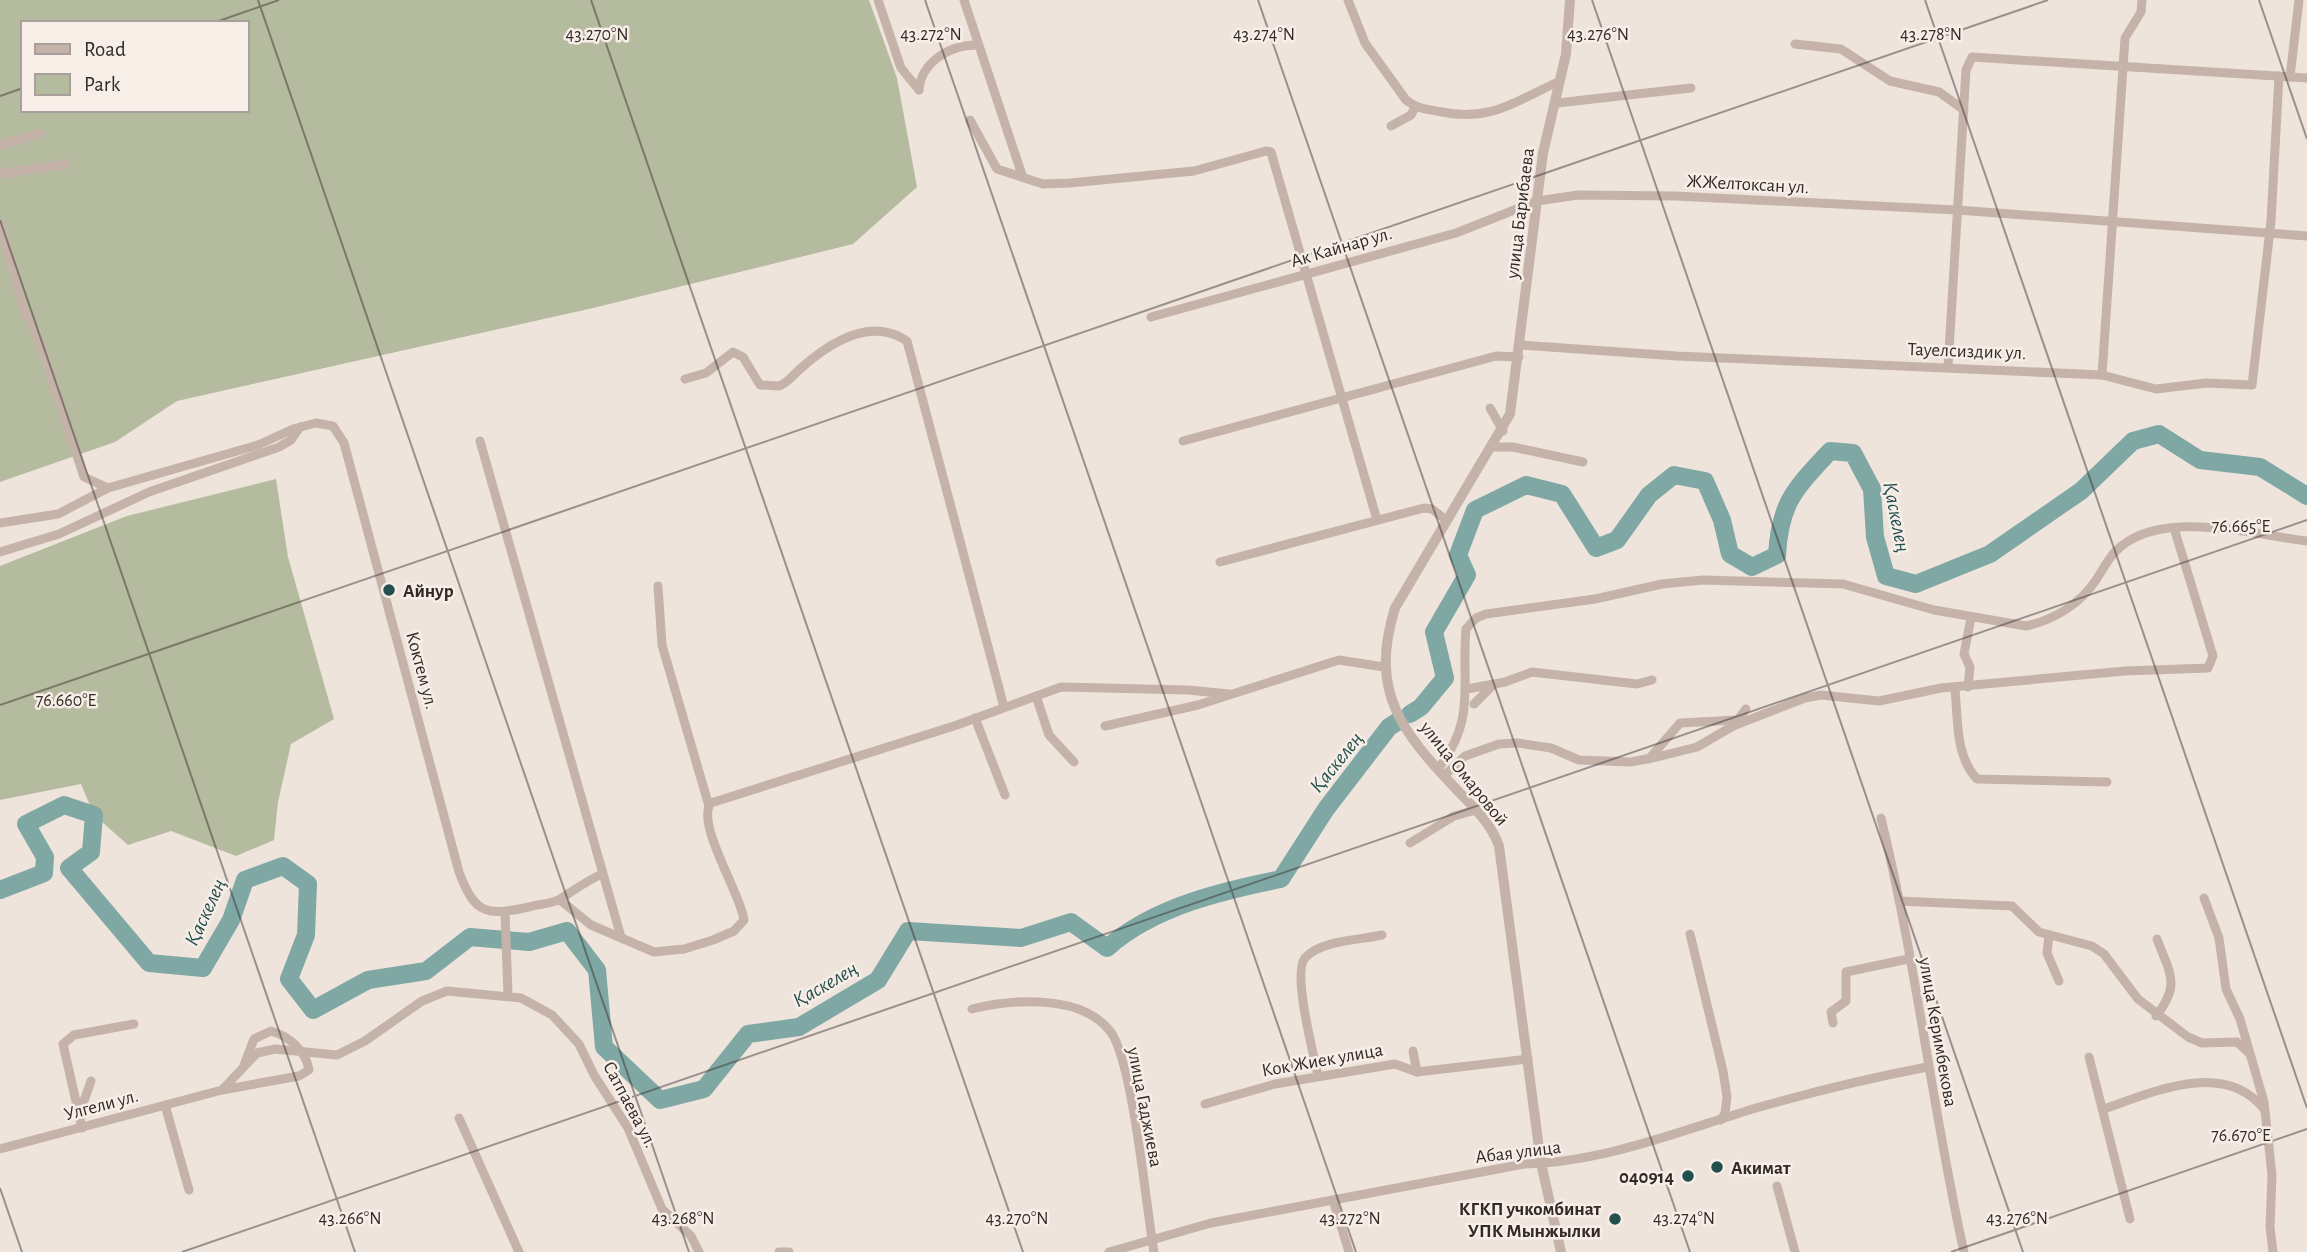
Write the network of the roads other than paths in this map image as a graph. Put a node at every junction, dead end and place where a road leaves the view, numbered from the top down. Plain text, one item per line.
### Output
1 (878, 0) edge
2 (964, 0) edge
3 (1348, 0) edge
4 (1570, 0) edge
5 (2142, 0) edge
6 (2299, 0) edge
7 (1795, 44) dead end
8 (978, 45) junction
9 (2125, 66) junction
10 (2279, 76) junction
11 (2290, 77) junction
12 (2307, 78) edge
13 (1560, 81) junction
14 (1691, 89) dead end
15 (1556, 103) junction
16 (1415, 107) junction
17 (1964, 110) junction
18 (970, 120) dead end
19 (1391, 126) dead end
20 (41, 133) dead end
21 (0, 145) edge
22 (66, 164) dead end
23 (0, 174) edge
24 (1022, 175) junction
25 (1537, 201) junction
26 (1956, 210) junction
27 (2113, 222) junction
28 (0, 224) edge
29 (2268, 233) junction
30 (2307, 236) edge
31 (1307, 274) junction
32 (1151, 317) dead end
33 (1521, 345) junction
34 (1519, 357) junction
35 (1948, 367) junction
36 (2102, 375) junction
37 (685, 379) dead end
38 (1342, 396) junction
39 (1490, 408) dead end
40 (300, 427) junction
41 (1503, 431) junction
42 (480, 441) dead end
43 (1183, 441) dead end
44 (1493, 447) junction
45 (1583, 461) dead end
46 (108, 488) junction
47 (1377, 520) junction
48 (1446, 520) junction
49 (0, 523) edge
50 (2174, 528) junction
51 (2307, 541) edge
52 (0, 552) edge
53 (1220, 562) dead end
54 (658, 586) dead end
55 (1971, 618) junction
56 (1384, 667) junction
57 (1652, 680) dead end
58 (1498, 683) junction
59 (1968, 687) junction
60 (1955, 689) junction
61 (1467, 690) junction
62 (1229, 694) junction
63 (1036, 696) junction
64 (1474, 704) dead end
65 (1004, 707) junction
66 (1746, 709) dead end
67 (975, 718) junction
68 (1735, 723) junction
69 (1105, 726) dead end
70 (1649, 759) junction
71 (1074, 762) dead end
72 (1441, 773) junction
73 (2108, 782) dead end
74 (1005, 795) dead end
75 (709, 806) junction
76 (1476, 810) junction
77 (1881, 818) dead end
78 (1410, 844) dead end
79 (603, 874) junction
80 (2204, 898) dead end
81 (559, 900) junction
82 (1899, 901) junction
83 (505, 913) junction
84 (1690, 934) dead end
85 (1382, 935) dead end
86 (2049, 935) junction
87 (621, 937) junction
88 (2157, 939) dead end
89 (1908, 958) junction
90 (2059, 981) dead end
91 (509, 990) junction
92 (972, 1009) dead end
93 (2156, 1016) junction
94 (1833, 1023) dead end
95 (134, 1024) dead end
96 (300, 1050) junction
97 (1413, 1051) dead end
98 (2250, 1054) junction
99 (2089, 1057) dead end
100 (1528, 1059) junction
101 (1927, 1067) junction
102 (243, 1069) junction
103 (1417, 1072) junction
104 (1318, 1076) junction
105 (70, 1077) junction
106 (222, 1090) junction
107 (1205, 1104) dead end
108 (166, 1105) junction
109 (2104, 1109) junction
110 (2266, 1110) junction
111 (79, 1116) junction
112 (459, 1118) dead end
113 (1721, 1120) junction
114 (82, 1128) junction
115 (0, 1149) edge
116 (1541, 1163) junction
117 (1777, 1186) dead end
118 (189, 1190) dead end
119 (1333, 1200) junction
120 (2130, 1219) dead end
121 (1152, 1238) junction
122 (519, 1252) edge
123 (699, 1252) edge
124 (779, 1252) edge
125 (789, 1252) edge
126 (1108, 1252) edge
127 (1154, 1252) edge
128 (1349, 1252) edge
129 (1561, 1252) edge
130 (1795, 1252) edge
131 (1964, 1252) edge
132 (2273, 1252) edge

1 - 8 street
2 - 8 street
3 - 16 street
4 - 13 street, улица Барибаева
5 - 9 street
6 - 11 street
7 - 17 street
8 - 24 street
9 - 10 street
9 - 17 street
9 - 27 street
10 - 11 street
10 - 29 street
11 - 12 street
13 - 15 street, улица Барибаева
13 - 16 street
14 - 15 street
15 - 25 street, улица Барибаева
16 - 19 street
17 - 26 street
18 - 24 street
20 - 21 street
22 - 23 street
24 - 31 street
25 - 26 street, ЖЖелтоксан ул.
25 - 31 street, Ак Кайнар ул.
25 - 33 street, улица Барибаева
26 - 27 street, ЖЖелтоксан ул.
26 - 35 street
27 - 29 street, ЖЖелтоксан ул.
27 - 36 street
28 - 46 street
29 - 30 street, ЖЖелтоксан ул.
29 - 36 street, Тауелсиздик ул.
31 - 32 street, Ак Кайнар ул.
31 - 38 street
33 - 34 street, улица Барибаева
33 - 35 street, Тауелсиздик ул.
34 - 38 street
34 - 41 street, улица Барибаева
35 - 36 street, Тауелсиздик ул.
37 - 65 street
38 - 43 street
38 - 47 street
39 - 41 street
40 - 46 street
40 - 52 street
40 - 83 street, Коктем ул.
41 - 44 street, улица Омаровой
42 - 79 street
44 - 45 street
44 - 48 street, улица Омаровой
46 - 49 street
47 - 48 street
47 - 53 street
48 - 56 street, улица Омаровой
50 - 51 street
50 - 55 street
50 - 59 street
54 - 75 street
55 - 59 street
55 - 61 street
56 - 62 street
56 - 72 street, улица Омаровой
57 - 58 street
58 - 61 street
58 - 64 street
59 - 60 street
60 - 68 street
60 - 73 street
61 - 72 street
62 - 63 street
62 - 69 street
63 - 65 street
63 - 71 street
65 - 67 street
66 - 68 street
67 - 74 street
67 - 75 street
68 - 70 street
68 - 70 street
70 - 72 street
72 - 76 street, улица Омаровой
75 - 87 street
76 - 78 street
76 - 100 street, улица Омаровой
77 - 82 street, улица Керимбекова
79 - 81 street
79 - 87 street
80 - 98 street
81 - 83 street
81 - 87 street
82 - 86 street
82 - 89 street, улица Керимбекова
83 - 91 street
84 - 113 street
85 - 104 street
86 - 90 street
86 - 93 street
88 - 93 street
89 - 94 street
89 - 101 street, улица Керимбекова
91 - 96 street
91 - 123 street, Сатпаева ул.
92 - 121 street, улица Гаджиева
93 - 98 street
95 - 105 street
96 - 102 street
96 - 102 street
96 - 106 street
97 - 103 street
98 - 110 street
99 - 109 street
100 - 103 street, Кок Жиек улица
100 - 116 street, улица Омаровой
101 - 113 street, Абая улица
101 - 131 street, улица Керимбекова
102 - 106 street
103 - 104 street, Кок Жиек улица
104 - 107 street, Кок Жиек улица
105 - 111 street
105 - 111 street
106 - 108 street
108 - 114 street, Улгели ул.
108 - 118 street, Улгели ул.
109 - 110 street
109 - 120 street
110 - 132 street
111 - 114 street
112 - 122 street
113 - 116 street, Абая улица
114 - 115 street, Улгели ул.
116 - 119 street, Абая улица
116 - 129 street, улица Омаровой
117 - 130 street
119 - 121 street, Абая улица
119 - 128 street
121 - 126 street, Абая улица
121 - 127 street, улица Гаджиева
124 - 125 street

